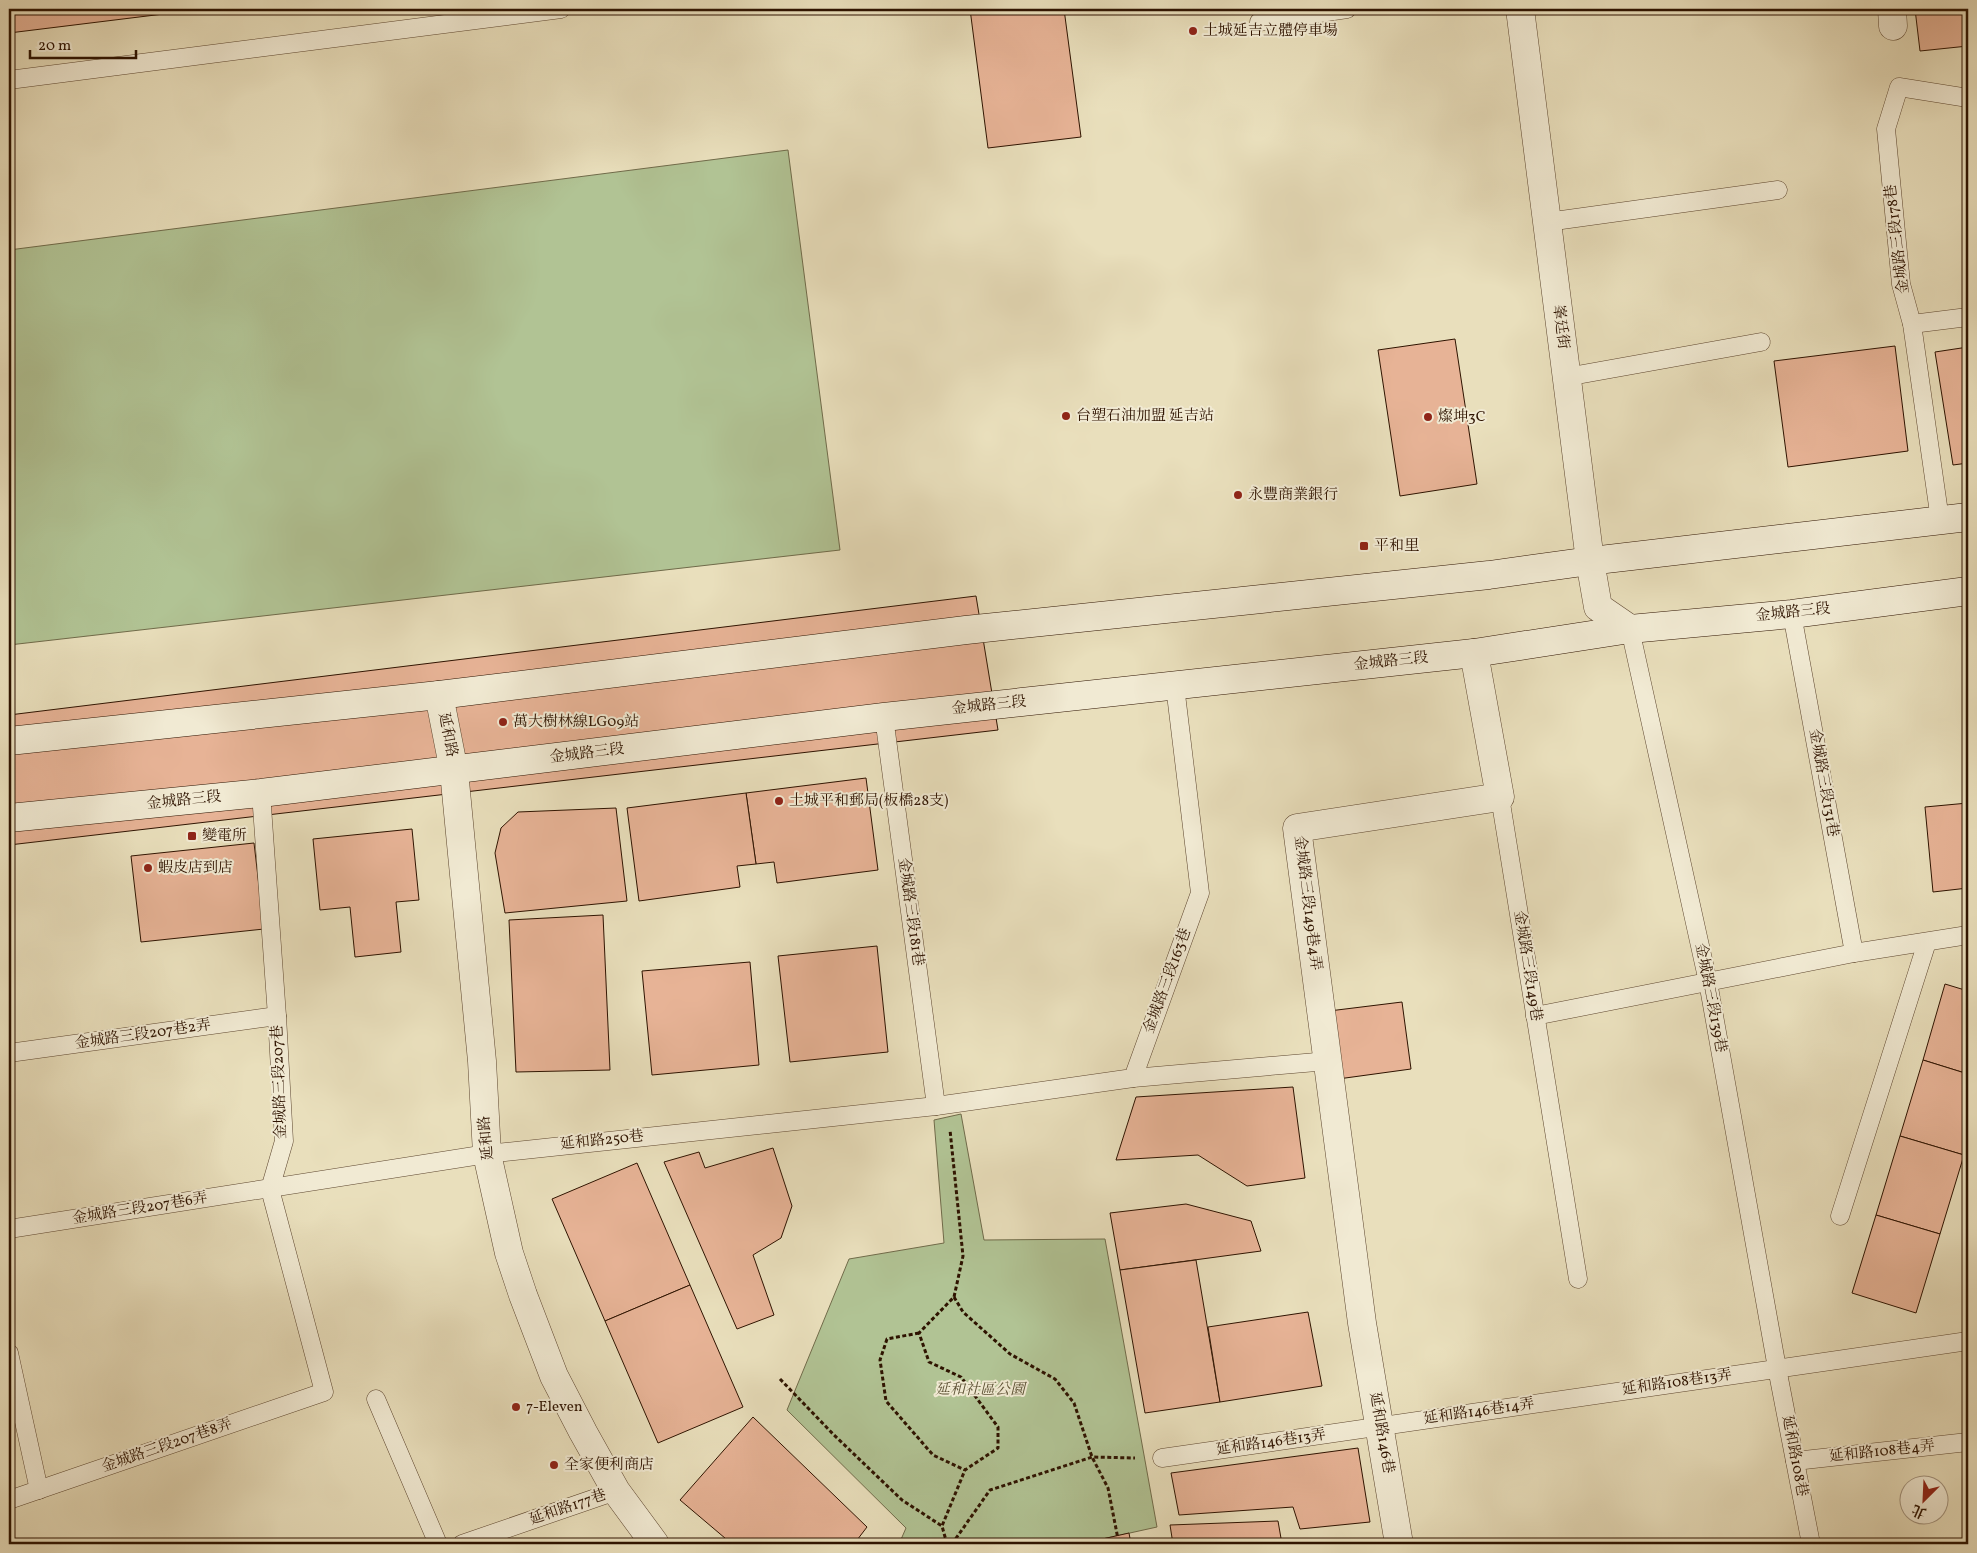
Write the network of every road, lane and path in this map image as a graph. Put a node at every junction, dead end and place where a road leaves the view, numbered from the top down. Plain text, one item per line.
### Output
1 (561, 9) edge
2 (1347, 9) edge
3 (1520, 9) edge
4 (1260, 22) dead end
5 (9, 80) edge
6 (1968, 98) edge
7 (1778, 190) dead end
8 (1547, 222) junction
9 (1968, 317) edge
10 (1912, 324) junction
11 (1761, 342) dead end
12 (1566, 377) junction
13 (1968, 517) edge
14 (1940, 520) junction
15 (1590, 561) junction
16 (1968, 591) edge
17 (1792, 614) junction
18 (1630, 629) junction
19 (1474, 653) junction
20 (1175, 686) junction
21 (439, 695) junction
22 (884, 718) junction
23 (9, 741) edge
24 (454, 771) junction
25 (262, 793) junction
26 (1500, 797) junction
27 (9, 818) edge
28 (1968, 935) edge
29 (1927, 942) junction
30 (1854, 953) junction
31 (1708, 982) junction
32 (277, 1016) junction
33 (1535, 1016) junction
34 (9, 1053) edge
35 (1328, 1061) junction
36 (1134, 1078) junction
37 (936, 1106) junction
38 (487, 1154) junction
39 (270, 1189) junction
40 (1840, 1216) dead end
41 (9, 1229) edge
42 (1578, 1280) dead end
43 (954, 1297) junction
44 (1362, 1323) joint
45 (919, 1333) junction
46 (1968, 1341) edge
47 (9, 1353) edge
48 (1777, 1368) junction
49 (780, 1378) dead end
50 (1578, 1398) joint
51 (376, 1399) dead end
52 (1380, 1427) junction
53 (1968, 1442) edge
54 (1092, 1456) junction
55 (1162, 1458) joint
56 (1795, 1461) junction
57 (965, 1470) junction
58 (39, 1490) junction
59 (616, 1491) junction
60 (9, 1500) edge
61 (942, 1526) junction
62 (438, 1544) edge
63 (462, 1544) edge
64 (655, 1544) edge
65 (948, 1544) edge
66 (952, 1544) edge
67 (1119, 1544) edge
68 (1399, 1544) edge
69 (1811, 1544) edge

1 - 5 lane
2 - 4 lane
3 - 8 main road, 峯廷街
6 - 10 lane, 金城路三段178巷
7 - 8 lane
8 - 12 main road, 峯廷街
9 - 10 lane
10 - 14 lane, 金城路三段178巷
11 - 12 lane
12 - 15 main road, 峯廷街
13 - 14 main road
14 - 15 main road
15 - 18 main road, 峯廷街
15 - 21 main road
16 - 17 main road, 金城路三段
17 - 18 main road, 金城路三段
17 - 30 lane, 金城路三段131巷
18 - 19 main road, 金城路三段
18 - 31 lane, 金城路三段139巷
19 - 20 main road, 金城路三段
19 - 26 main road, 金城路三段149巷
20 - 22 main road, 金城路三段
20 - 36 lane, 金城路三段163巷
21 - 23 main road
21 - 24 main road, 延和路
22 - 24 main road, 金城路三段
22 - 37 lane, 金城路三段181巷
24 - 25 main road, 金城路三段
24 - 38 main road, 延和路
25 - 27 main road, 金城路三段
25 - 32 lane, 金城路三段207巷
26 - 33 lane, 金城路三段149巷
26 - 35 main road, 金城路三段149巷4弄
28 - 29 lane
29 - 30 lane
29 - 40 lane
30 - 31 lane
31 - 33 lane
31 - 48 lane, 金城路三段139巷
32 - 34 lane, 金城路三段207巷2弄
32 - 39 lane, 金城路三段207巷
33 - 42 lane, 金城路三段149巷
35 - 36 lane
35 - 44 main road, 金城路三段149巷4弄
36 - 37 lane
37 - 38 lane, 延和路250巷
37 - 43 path
38 - 39 lane, 延和路250巷
38 - 59 main road, 延和路
39 - 41 lane, 金城路三段207巷6弄
39 - 58 lane, 金城路三段207巷8弄
43 - 45 path
43 - 54 path
44 - 52 main road, 延和路146巷
45 - 57 path
45 - 57 path
46 - 48 lane, 延和路108巷13弄
47 - 58 lane
48 - 50 lane, 延和路108巷13弄
48 - 56 lane, 延和路108巷
49 - 61 path
50 - 52 lane, 延和路146巷14弄
51 - 62 lane
52 - 55 lane, 延和路146巷13弄
52 - 68 main road, 延和路146巷
53 - 56 lane, 延和路108巷4弄
54 - 55 path
54 - 66 path
54 - 67 path
56 - 69 lane, 延和路108巷
57 - 61 path
58 - 60 lane, 金城路三段207巷8弄
59 - 63 lane, 延和路177巷
59 - 64 main road, 延和路
61 - 65 path

